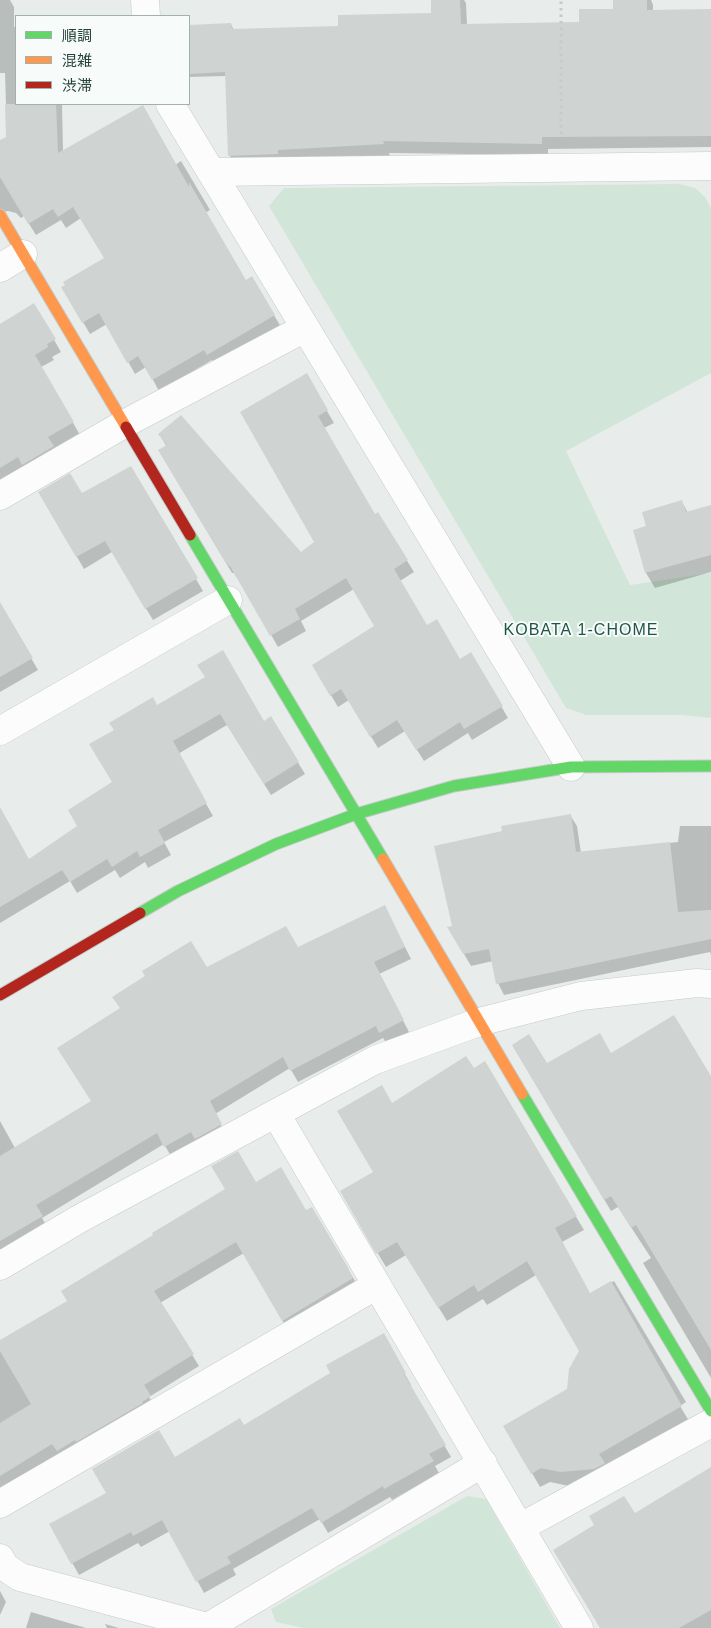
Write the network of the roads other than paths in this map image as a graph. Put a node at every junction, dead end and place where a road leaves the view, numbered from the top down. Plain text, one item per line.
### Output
1 (145, 0) edge
2 (146, 15) edge
3 (171, 105) edge
4 (711, 166) edge
5 (211, 172) junction
6 (0, 214) edge
7 (23, 254) junction
8 (0, 268) edge
9 (306, 328) junction
10 (124, 424) junction
11 (0, 496) edge
12 (228, 600) junction
13 (0, 731) edge
14 (711, 766) edge
15 (571, 767) junction
16 (356, 814) junction
17 (704, 983) edge
18 (0, 995) edge
19 (711, 1006) edge
20 (479, 1022) junction
21 (276, 1114) junction
22 (0, 1266) edge
23 (377, 1285) junction
24 (711, 1411) edge
25 (711, 1423) edge
26 (483, 1463) junction
27 (0, 1504) edge
28 (521, 1527) junction
29 (0, 1558) edge
30 (209, 1628) edge
31 (579, 1628) edge

1 - 2 street
3 - 5 street
4 - 5 street
5 - 9 street
6 - 7 street
7 - 8 street
7 - 10 street
9 - 10 street
9 - 15 street
10 - 11 street
10 - 12 street
12 - 13 street
12 - 16 street
14 - 15 street
15 - 16 street
16 - 18 street
16 - 20 street
17 - 19 street
17 - 20 street
20 - 21 street
20 - 24 street
21 - 22 street
21 - 23 street
23 - 26 street
23 - 27 street
25 - 28 street
26 - 28 street
26 - 30 street
28 - 31 street
29 - 30 street

